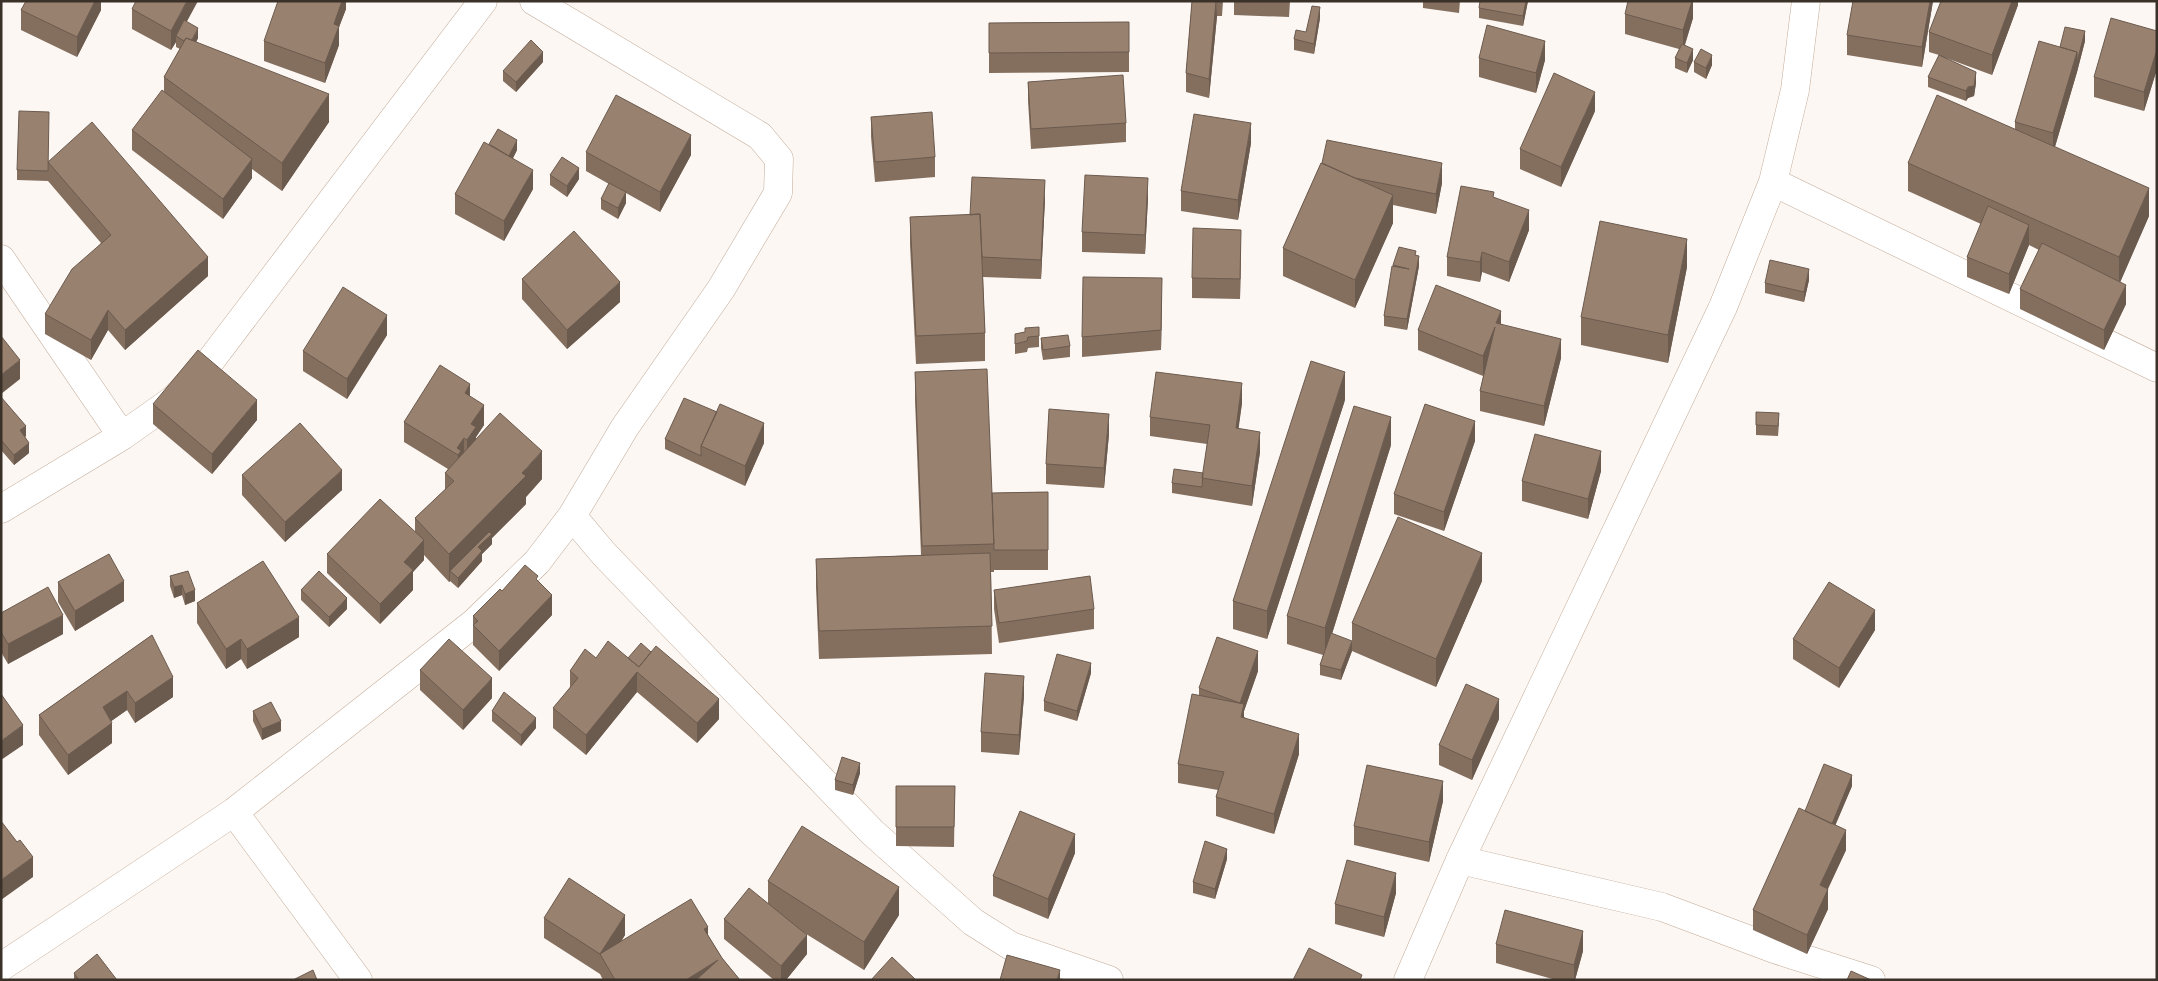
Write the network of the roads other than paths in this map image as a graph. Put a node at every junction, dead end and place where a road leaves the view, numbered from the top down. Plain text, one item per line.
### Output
1 (483, 1) edge
2 (534, 1) edge
3 (1806, 1) edge
4 (1773, 182) junction
5 (1, 259) edge
6 (2157, 368) edge
7 (122, 436) junction
8 (1, 508) edge
9 (572, 516) junction
10 (234, 812) junction
11 (1460, 860) junction
12 (1, 967) edge
13 (358, 980) edge
14 (1109, 980) edge
15 (1408, 980) edge
16 (1871, 980) edge

1 - 7 street
2 - 9 street
3 - 4 street
4 - 6 street
4 - 11 street
5 - 7 street
7 - 8 street
9 - 10 street
9 - 14 street
10 - 12 street
10 - 13 street
11 - 15 street
11 - 16 street

